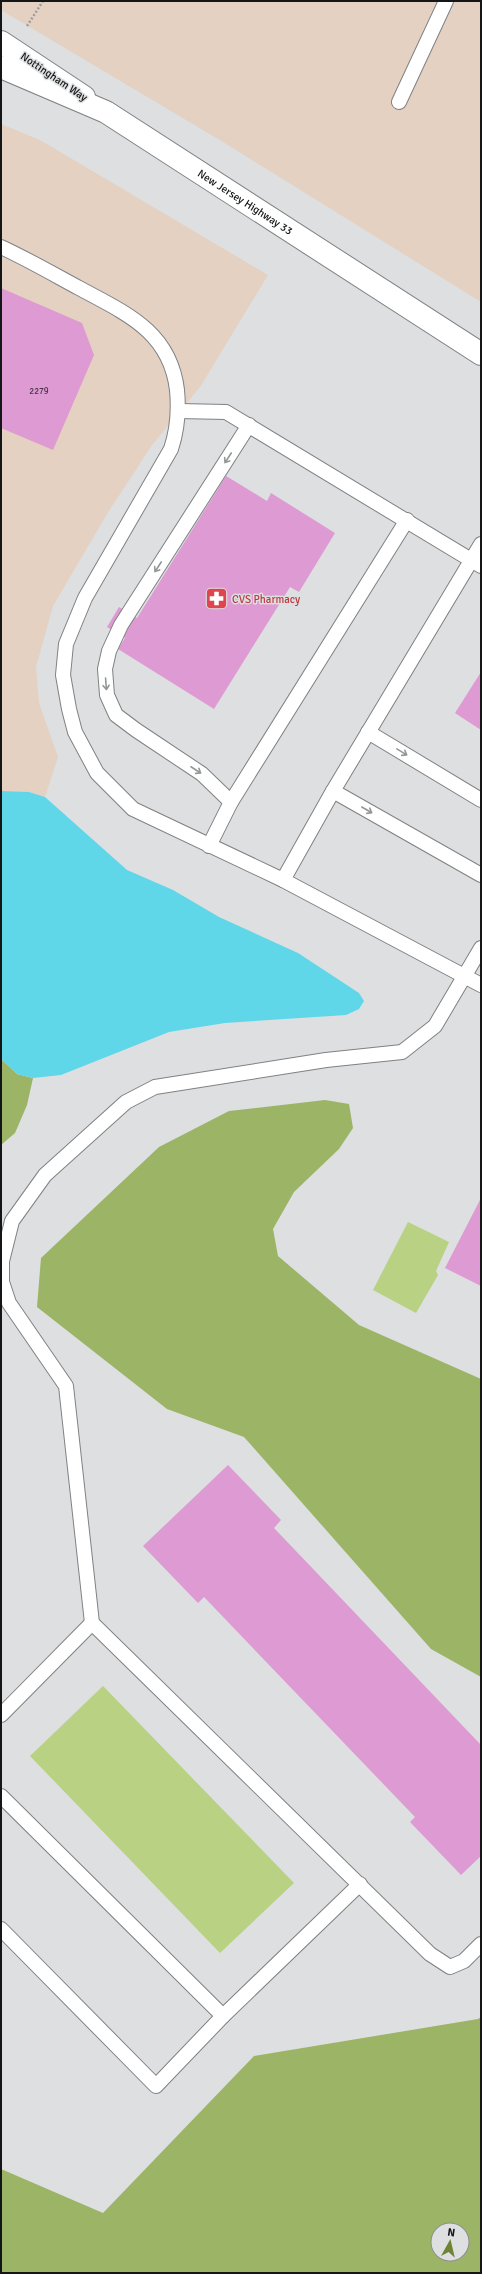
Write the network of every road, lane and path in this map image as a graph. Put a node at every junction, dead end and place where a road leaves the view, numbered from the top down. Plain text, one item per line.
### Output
1 (446, 1) edge
2 (1, 42) edge
3 (1, 67) edge
4 (399, 102) dead end
5 (106, 112) junction
6 (1, 247) edge
7 (481, 354) edge
8 (179, 411) junction
9 (249, 425) junction
10 (407, 520) junction
11 (481, 544) edge
12 (476, 563) edge
13 (368, 732) junction
14 (333, 791) junction
15 (481, 800) edge
16 (231, 802) junction
17 (209, 846) junction
18 (481, 875) edge
19 (283, 880) junction
20 (481, 948) edge
21 (465, 977) junction
22 (481, 985) edge
23 (4, 1241) edge
24 (92, 1623) junction
25 (1, 1716) edge
26 (1, 1796) edge
27 (360, 1884) junction
28 (1, 1929) edge
29 (481, 1944) edge
30 (223, 2016) junction

1 - 4 lane
2 - 5 main road, Nottingham Way
3 - 5 main road, New Jersey Highway 33
5 - 7 main road, New Jersey Highway 33
6 - 8 lane
8 - 9 lane
8 - 17 lane
9 - 10 lane
9 -> 16 lane
10 - 12 lane
10 - 16 lane
11 - 12 lane
12 - 13 lane
13 - 14 lane
13 -> 15 lane
14 -> 18 lane
14 - 19 lane
16 - 17 lane
17 - 19 lane
19 - 21 lane
20 - 21 lane
21 - 22 lane
21 - 23 lane
23 - 24 lane
24 - 25 lane
24 - 27 lane
26 - 30 lane
27 - 29 lane
27 - 30 lane
28 - 30 lane

